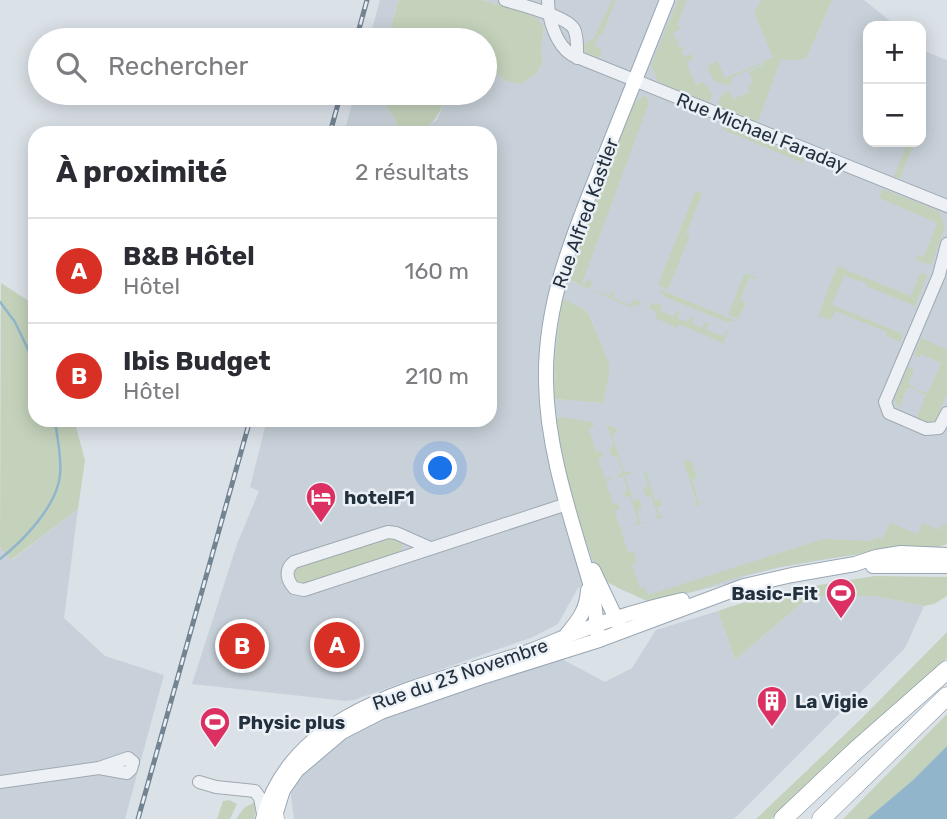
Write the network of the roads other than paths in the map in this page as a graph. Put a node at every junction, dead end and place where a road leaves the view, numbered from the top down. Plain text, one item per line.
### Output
1 (505, 0) edge
2 (548, 0) edge
3 (667, 0) edge
4 (550, 15) junction
5 (577, 58) junction
6 (635, 81) junction
7 (947, 206) edge
8 (947, 244) edge
9 (944, 273) edge
10 (947, 413) edge
11 (567, 504) junction
12 (430, 548) junction
13 (583, 554) junction
14 (947, 555) edge
15 (855, 564) junction
16 (947, 566) edge
17 (587, 575) junction
18 (596, 625) junction
19 (620, 625) junction
20 (599, 640) junction
21 (573, 641) junction
22 (947, 670) edge
23 (947, 696) edge
24 (917, 698) junction
25 (99, 768) dead end
26 (0, 782) edge
27 (199, 782) dead end
28 (269, 817) edge
29 (783, 819) edge
30 (798, 819) edge
31 (821, 819) edge

1 - 4 street
2 - 4 street
3 - 6 main road, Rue Alfred Kastler
4 - 5 street
4 - 5 street
5 - 6 street, Rue Michael Faraday
6 - 7 street, Rue Michael Faraday
6 - 11 main road, Rue Alfred Kastler
8 - 9 street
9 - 10 street
11 - 12 street
11 - 13 main road, Rue Alfred Kastler
12 - 12 street
13 - 17 main road, Rue Alfred Kastler
13 - 19 main road, Rue Alfred Kastler
14 - 15 main road
15 - 16 main road
15 - 19 main road
17 - 18 main road, Rue Alfred Kastler
17 - 21 main road
18 - 19 main road
18 - 20 main road, Rue Alfred Kastler
18 - 21 main road
19 - 20 main road
20 - 21 main road
21 - 28 main road
21 - 28 main road, Rue du 23 Novembre
22 - 24 highway
23 - 31 highway
24 - 29 highway
24 - 30 highway
25 - 26 street
27 - 28 street

